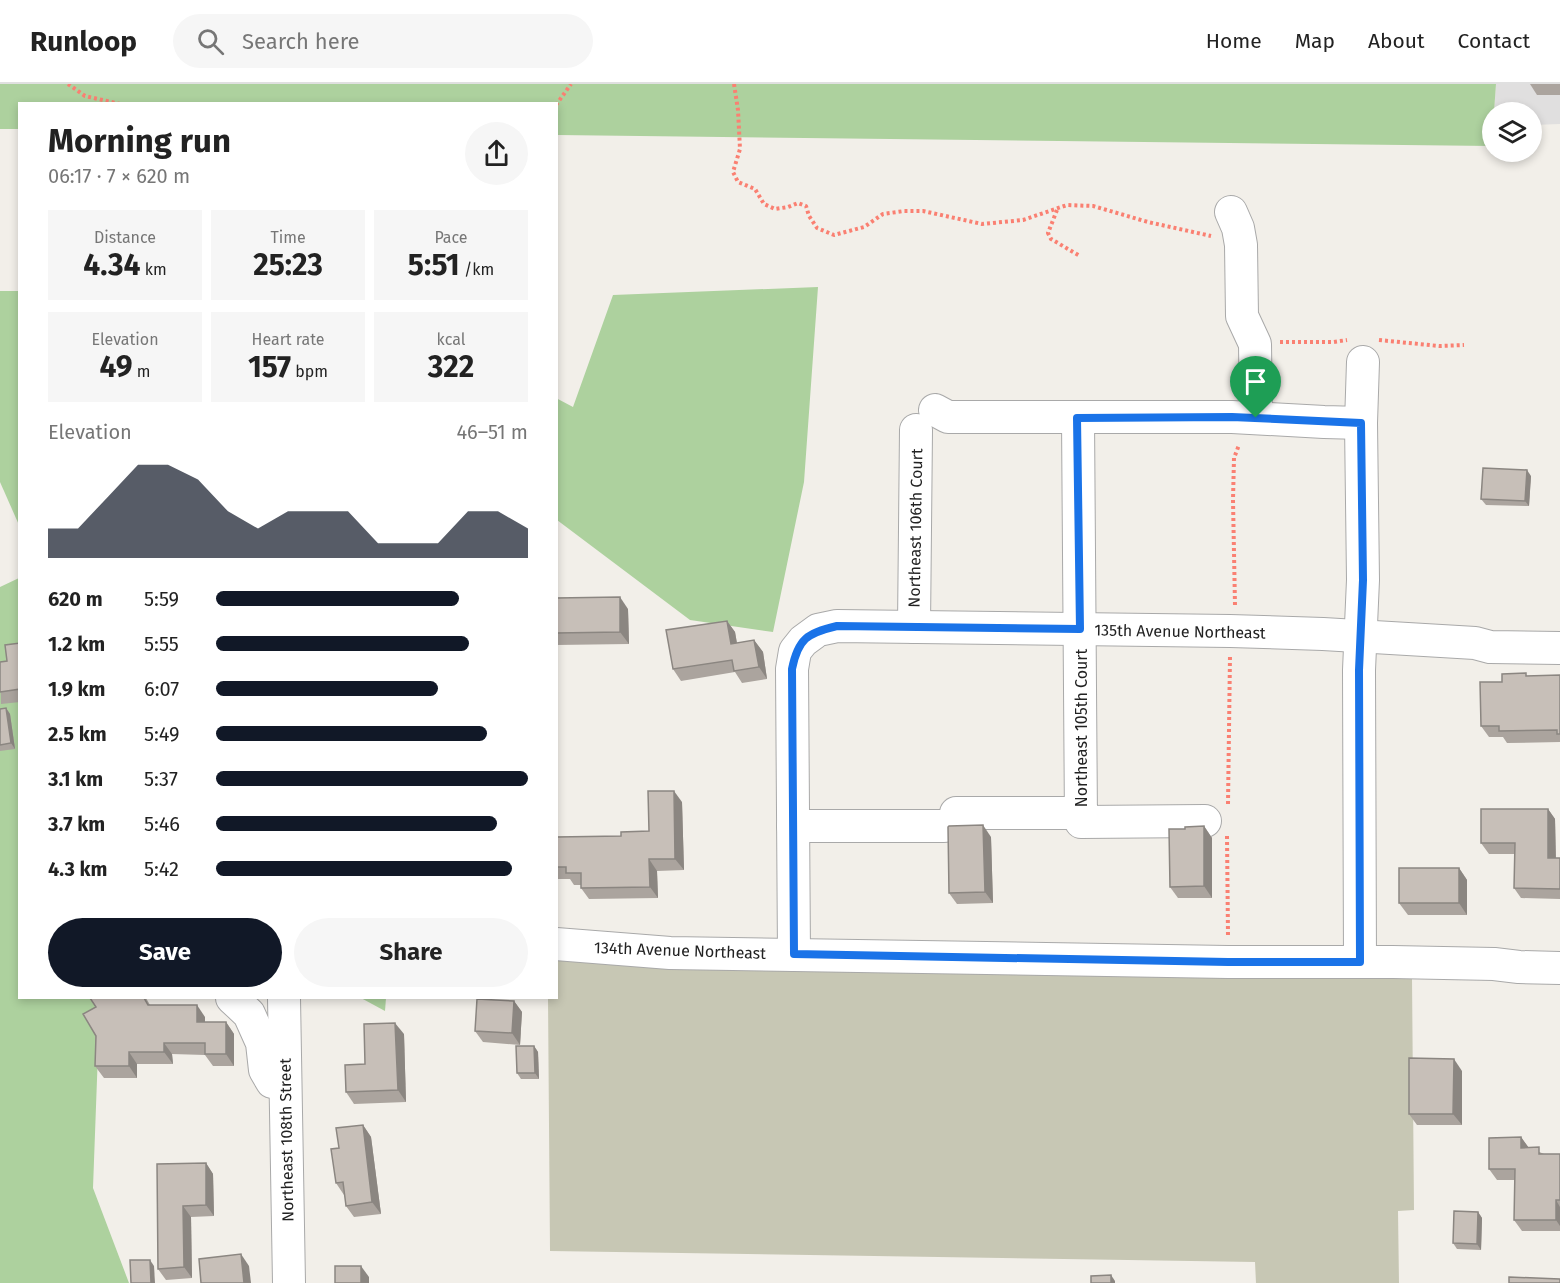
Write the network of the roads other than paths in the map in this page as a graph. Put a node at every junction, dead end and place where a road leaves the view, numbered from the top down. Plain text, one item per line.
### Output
1 (1231, 212) dead end
2 (1364, 362) dead end
3 (1077, 418) junction
4 (1245, 418) junction
5 (1361, 423) junction
6 (914, 627) junction
7 (1080, 629) junction
8 (1360, 637) junction
9 (1560, 648) edge
10 (1082, 817) junction
11 (1220, 818) road end
12 (793, 826) junction
13 (558, 944) edge
14 (794, 954) junction
15 (1360, 962) junction
16 (1560, 968) edge
17 (233, 999) edge
18 (284, 999) edge
19 (286, 1084) junction
20 (289, 1283) edge

1 - 4 street
2 - 5 street
3 - 4 street
3 - 6 street, Northeast 106th Court
3 - 7 street, Northeast 105th Court
4 - 5 street
5 - 8 street
6 - 7 street, 135th Avenue Northeast
6 - 12 street, 135th Avenue Northeast
7 - 8 street, 135th Avenue Northeast
7 - 10 street, Northeast 105th Court
8 - 9 street, 135th Avenue Northeast
8 - 15 street
10 - 11 street
10 - 12 street
12 - 14 street
13 - 14 street, 134th Avenue Northeast
14 - 15 street, 134th Avenue Northeast
15 - 16 street, 134th Avenue Northeast
17 - 19 street
18 - 19 street, Northeast 108th Street
19 - 20 street, Northeast 108th Street

